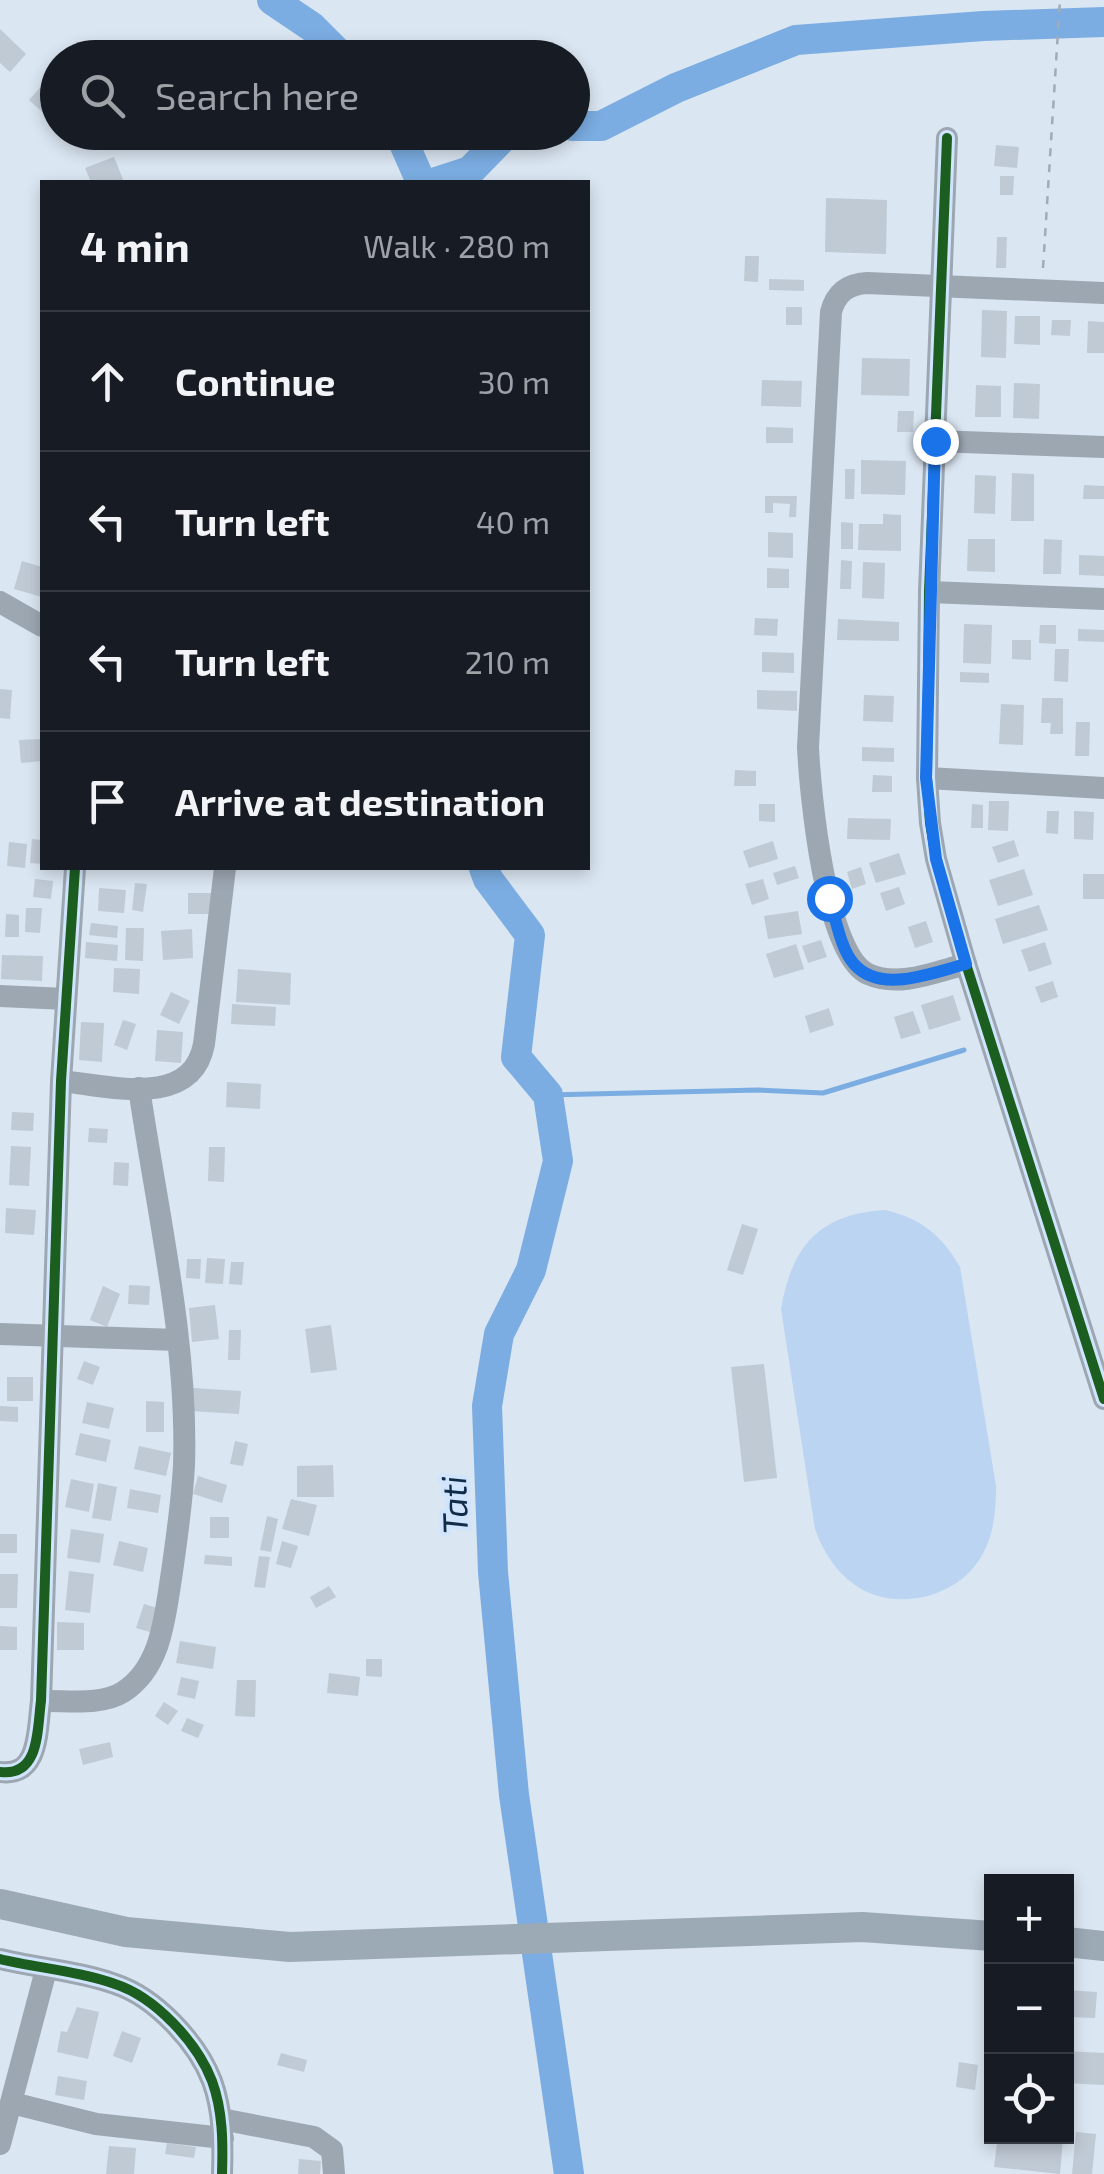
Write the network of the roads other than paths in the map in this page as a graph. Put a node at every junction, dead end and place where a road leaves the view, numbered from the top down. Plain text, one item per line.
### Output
1 (947, 138) dead end
2 (941, 286) junction
3 (1104, 292) edge
4 (935, 441) junction
5 (1104, 447) edge
6 (929, 592) junction
7 (1104, 599) edge
8 (0, 602) edge
9 (40, 625) edge
10 (926, 778) junction
11 (1104, 788) edge
12 (75, 870) edge
13 (225, 870) edge
14 (966, 964) junction
15 (0, 996) edge
16 (66, 999) junction
17 (62, 1081) junction
18 (138, 1088) junction
19 (0, 1334) edge
20 (52, 1337) junction
21 (177, 1340) junction
22 (1104, 1399) edge
23 (41, 1701) junction
24 (0, 1772) edge
25 (0, 1904) edge
26 (984, 1936) edge
27 (1074, 1943) edge
28 (1104, 1946) edge
29 (0, 1959) edge
30 (46, 1970) junction
31 (12, 2103) junction
32 (222, 2129) junction
33 (0, 2144) edge
34 (222, 2174) edge
35 (334, 2174) edge

1 - 2 street
2 - 3 street
2 - 4 street
2 - 14 street
4 - 5 street
4 - 6 street
6 - 7 street
6 - 10 street
8 - 9 street
10 - 11 street
10 - 14 street
12 - 16 street
13 - 18 street
14 - 22 street
15 - 16 street
16 - 17 street
17 - 18 street
17 - 20 street
18 - 21 street
19 - 20 street
20 - 21 street
20 - 23 street
21 - 23 street
23 - 24 street
25 - 26 main road
27 - 28 main road
29 - 30 street
30 - 31 street
30 - 32 street
31 - 32 street
31 - 33 street
32 - 34 street
32 - 35 street

